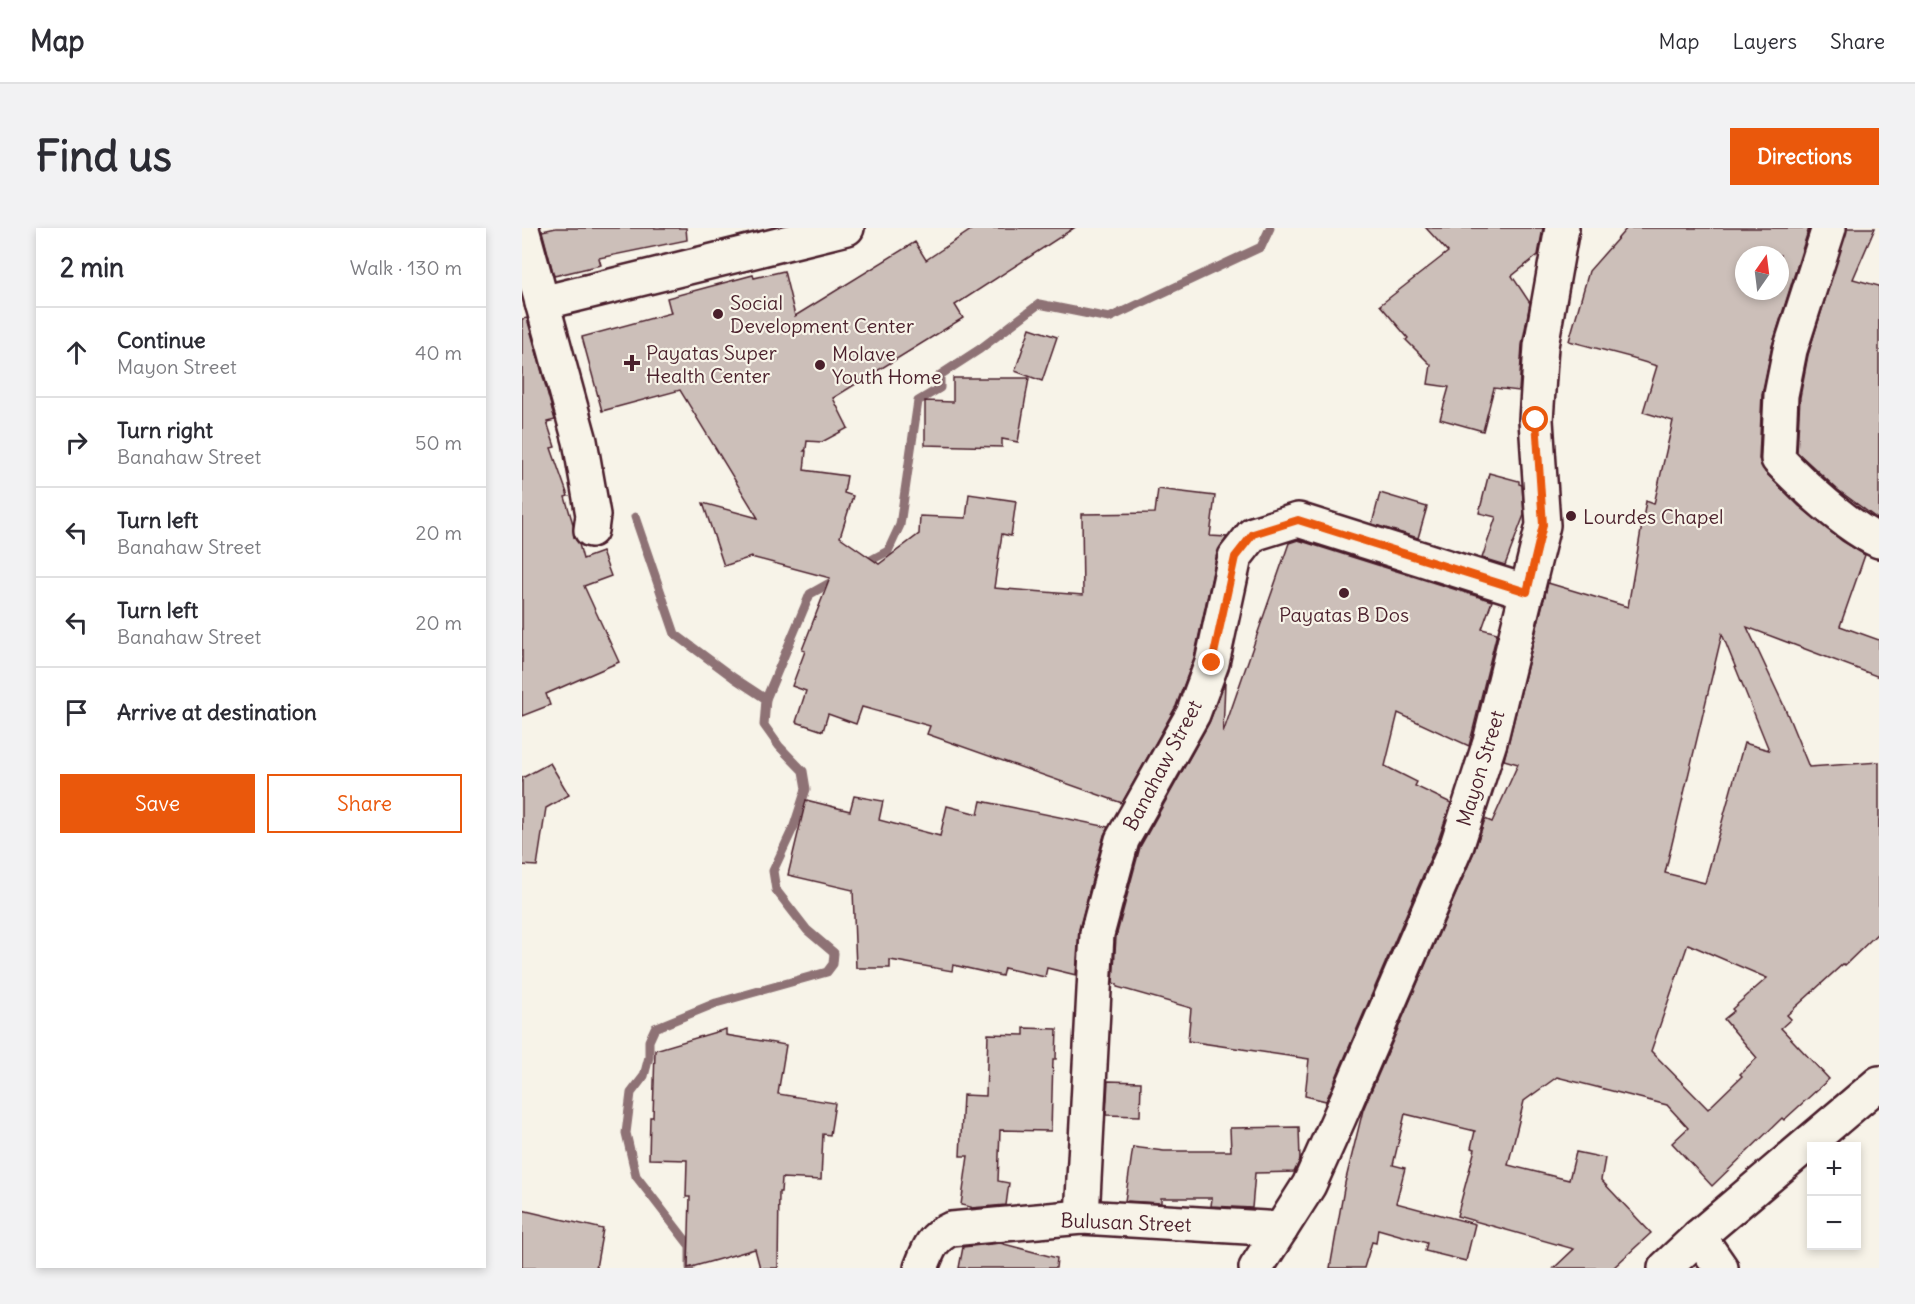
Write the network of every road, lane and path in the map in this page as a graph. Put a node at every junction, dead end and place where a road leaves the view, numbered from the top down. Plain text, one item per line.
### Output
1 (847, 228) edge
2 (1562, 228) edge
3 (1829, 228) edge
4 (522, 229) edge
5 (786, 236) edge
6 (542, 303) junction
7 (591, 530) dead end
8 (1879, 541) edge
9 (1527, 592) junction
10 (1875, 1096) edge
11 (1082, 1217) junction
12 (1281, 1229) junction
13 (1699, 1236) junction
14 (921, 1268) edge
15 (1256, 1268) edge
16 (1665, 1268) edge
17 (1721, 1268) edge

1 - 5 street
2 - 9 street, Mayon Street
3 - 8 street
4 - 6 street
5 - 6 street
6 - 7 street
9 - 11 street, Banahaw Street
9 - 12 street, Mayon Street
10 - 13 street
11 - 12 street, Bulusan Street
11 - 14 street, Bulusan Street
12 - 15 street, Mayon Street
13 - 16 street
13 - 17 street

